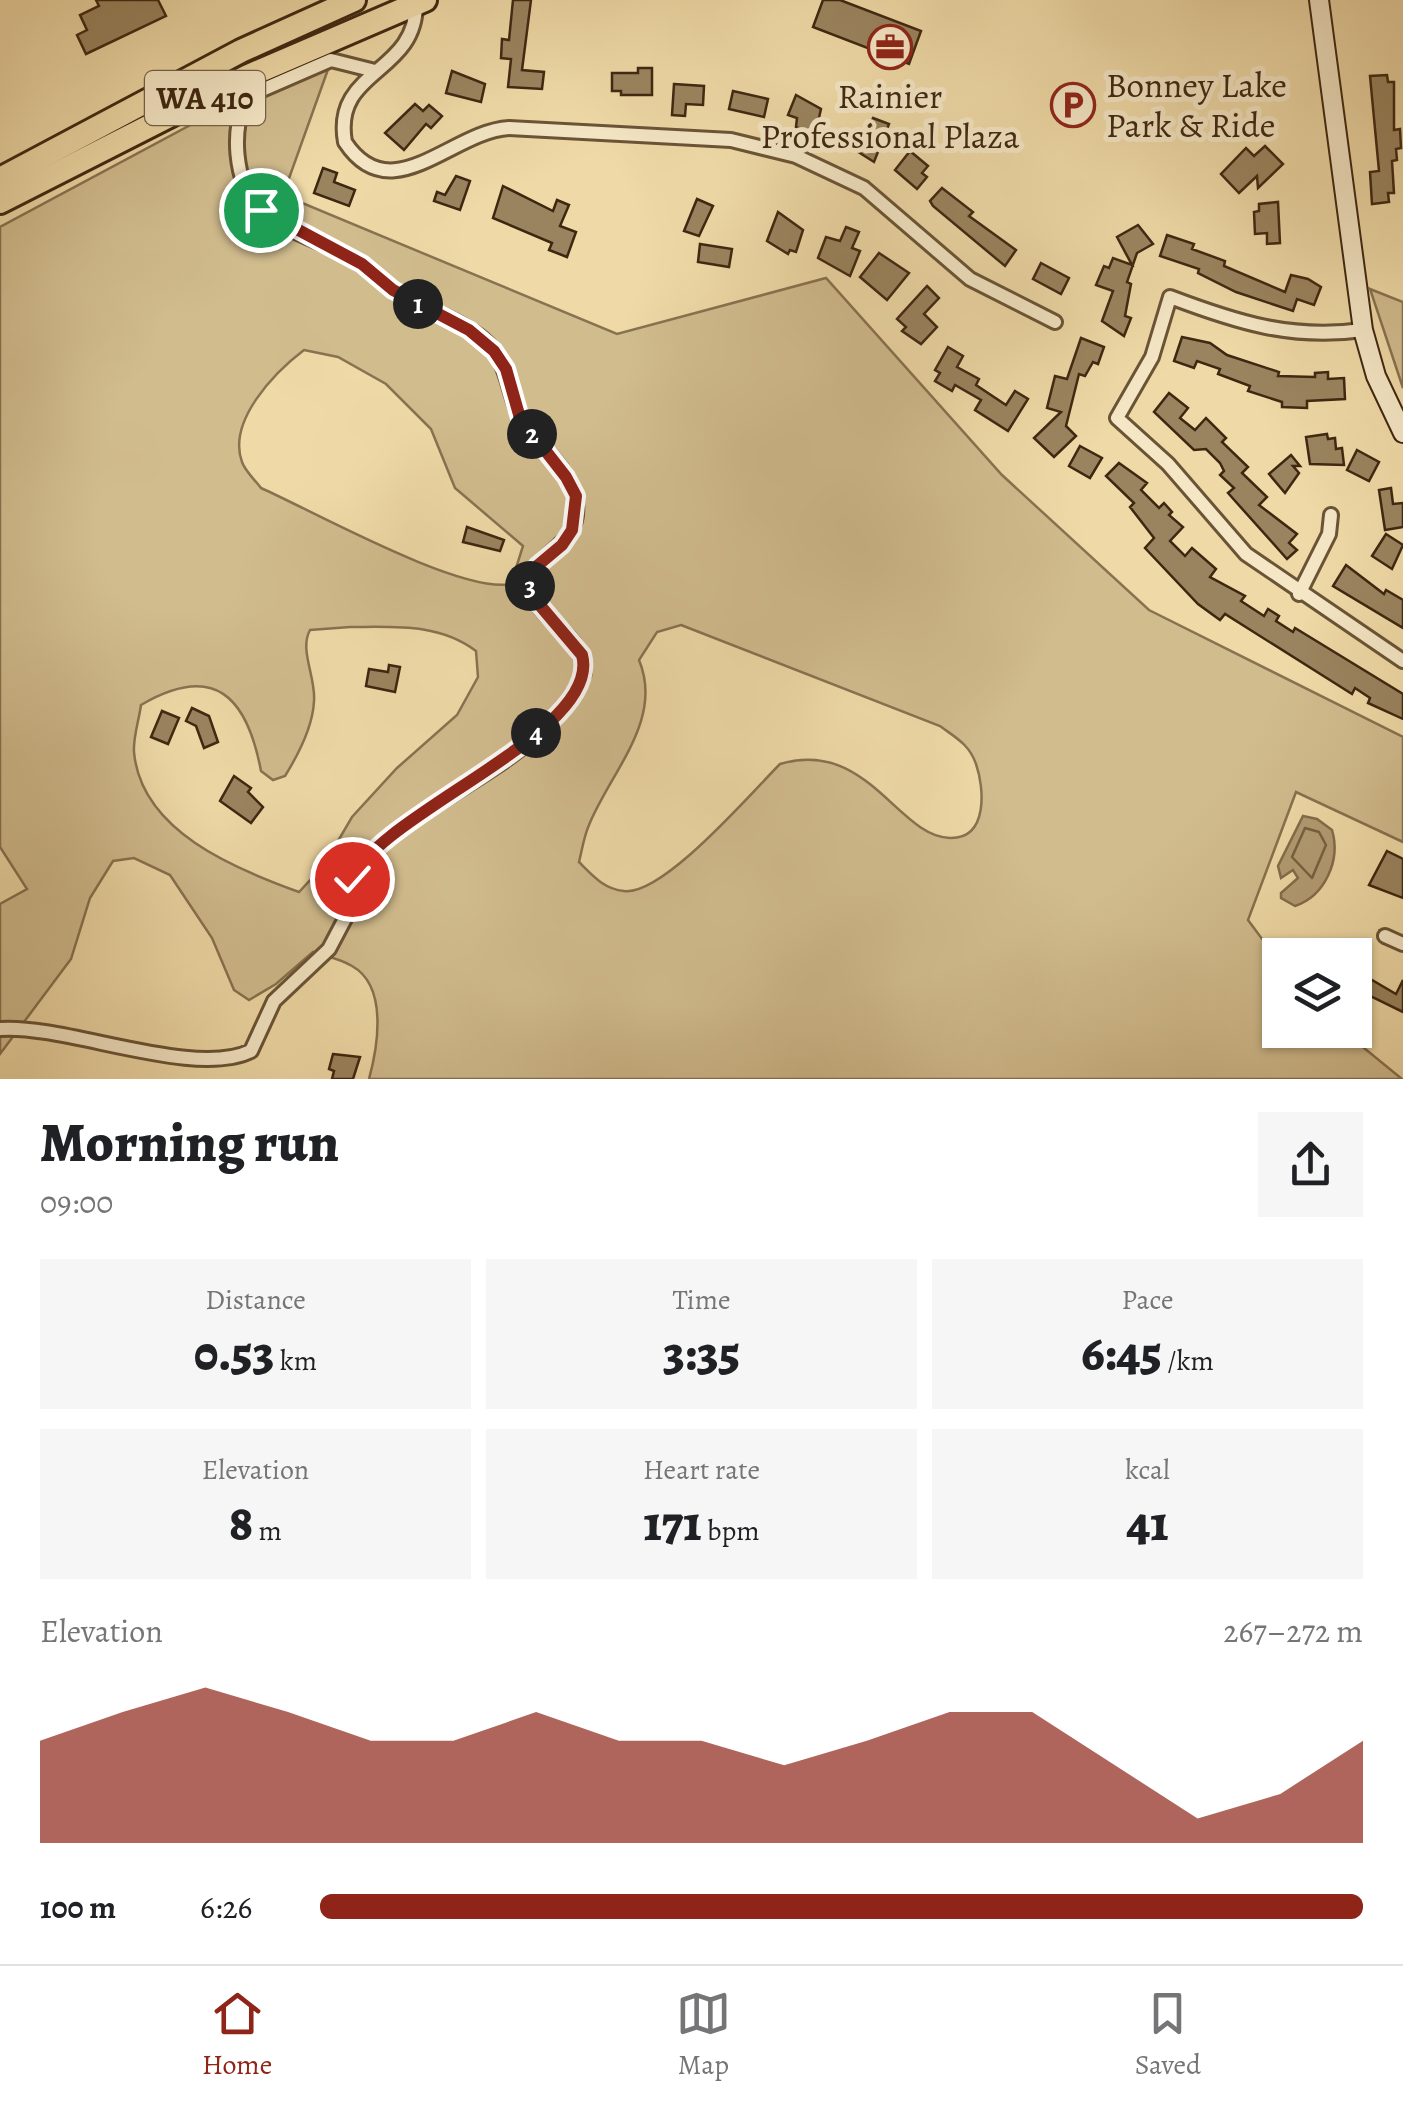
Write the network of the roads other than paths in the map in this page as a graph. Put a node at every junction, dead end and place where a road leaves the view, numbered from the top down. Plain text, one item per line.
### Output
1 (354, 0) edge
2 (1319, 0) edge
3 (419, 1) edge
4 (375, 71) junction
5 (0, 179) edge
6 (0, 202) edge
7 (1056, 322) dead end
8 (1363, 330) junction
9 (1403, 434) edge
10 (1330, 515) dead end
11 (1299, 594) junction
12 (1403, 662) edge
13 (1385, 936) dead end
14 (1403, 944) edge
15 (0, 1029) edge

1 - 5 highway, WA 410
2 - 8 street
3 - 4 street
3 - 6 highway, WA 410
4 - 7 street
4 - 15 street
8 - 9 street
8 - 11 street
10 - 11 street
11 - 12 street
13 - 14 street

